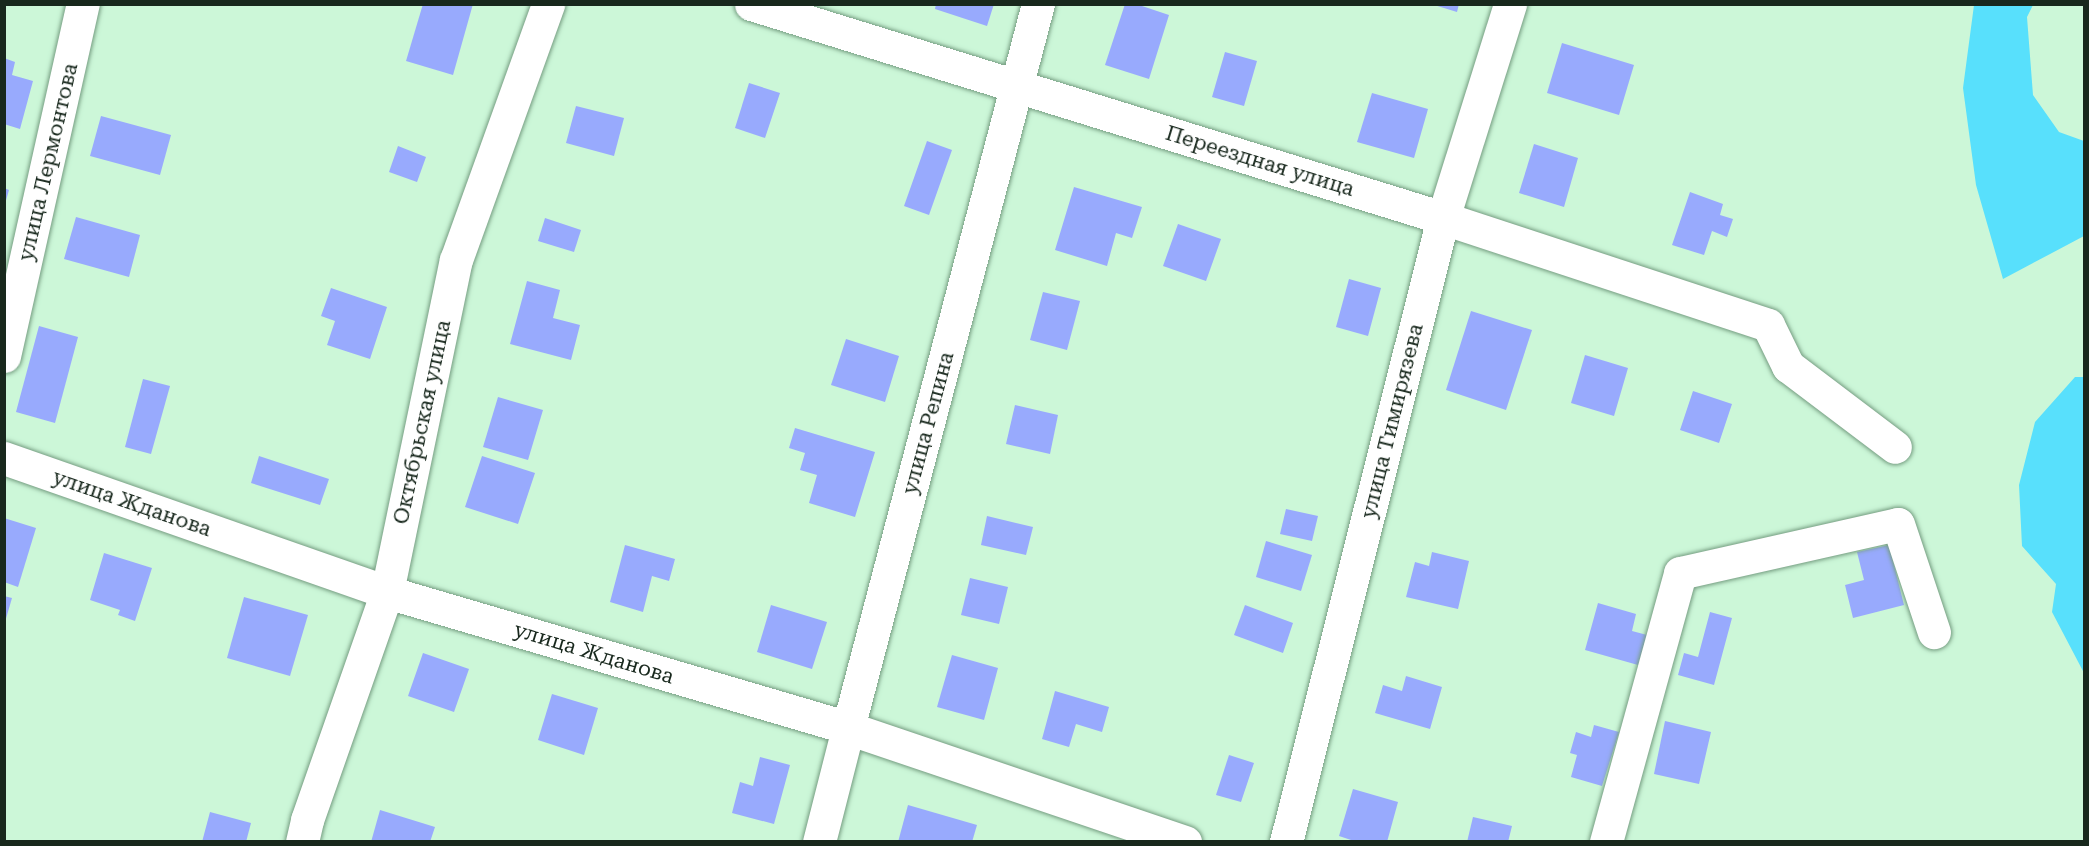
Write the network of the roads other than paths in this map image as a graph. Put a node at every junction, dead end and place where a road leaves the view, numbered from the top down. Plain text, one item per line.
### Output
1 (83, 4) edge
2 (548, 4) edge
3 (751, 4) edge
4 (1038, 4) edge
5 (1510, 4) edge
6 (1017, 86) junction
7 (1443, 218) junction
8 (4, 356) edge
9 (1895, 447) dead end
10 (4, 458) edge
11 (387, 592) junction
12 (1934, 632) dead end
13 (848, 728) junction
14 (302, 842) edge
15 (819, 842) edge
16 (1185, 842) edge
17 (1286, 842) edge
18 (1606, 842) edge

1 - 8 street, улица Лермонтова
2 - 11 street, Октябрьская улица
3 - 6 street, Переездная улица
4 - 6 street, улица Репина
5 - 7 street, улица Тимирязева
6 - 7 street, Переездная улица
6 - 13 street, улица Репина
7 - 9 street, Переездная улица
7 - 17 street, улица Тимирязева
10 - 11 street, улица Жданова
11 - 13 street, улица Жданова
11 - 14 street, Октябрьская улица
12 - 18 street
13 - 15 street, улица Репина
13 - 16 street, улица Жданова

